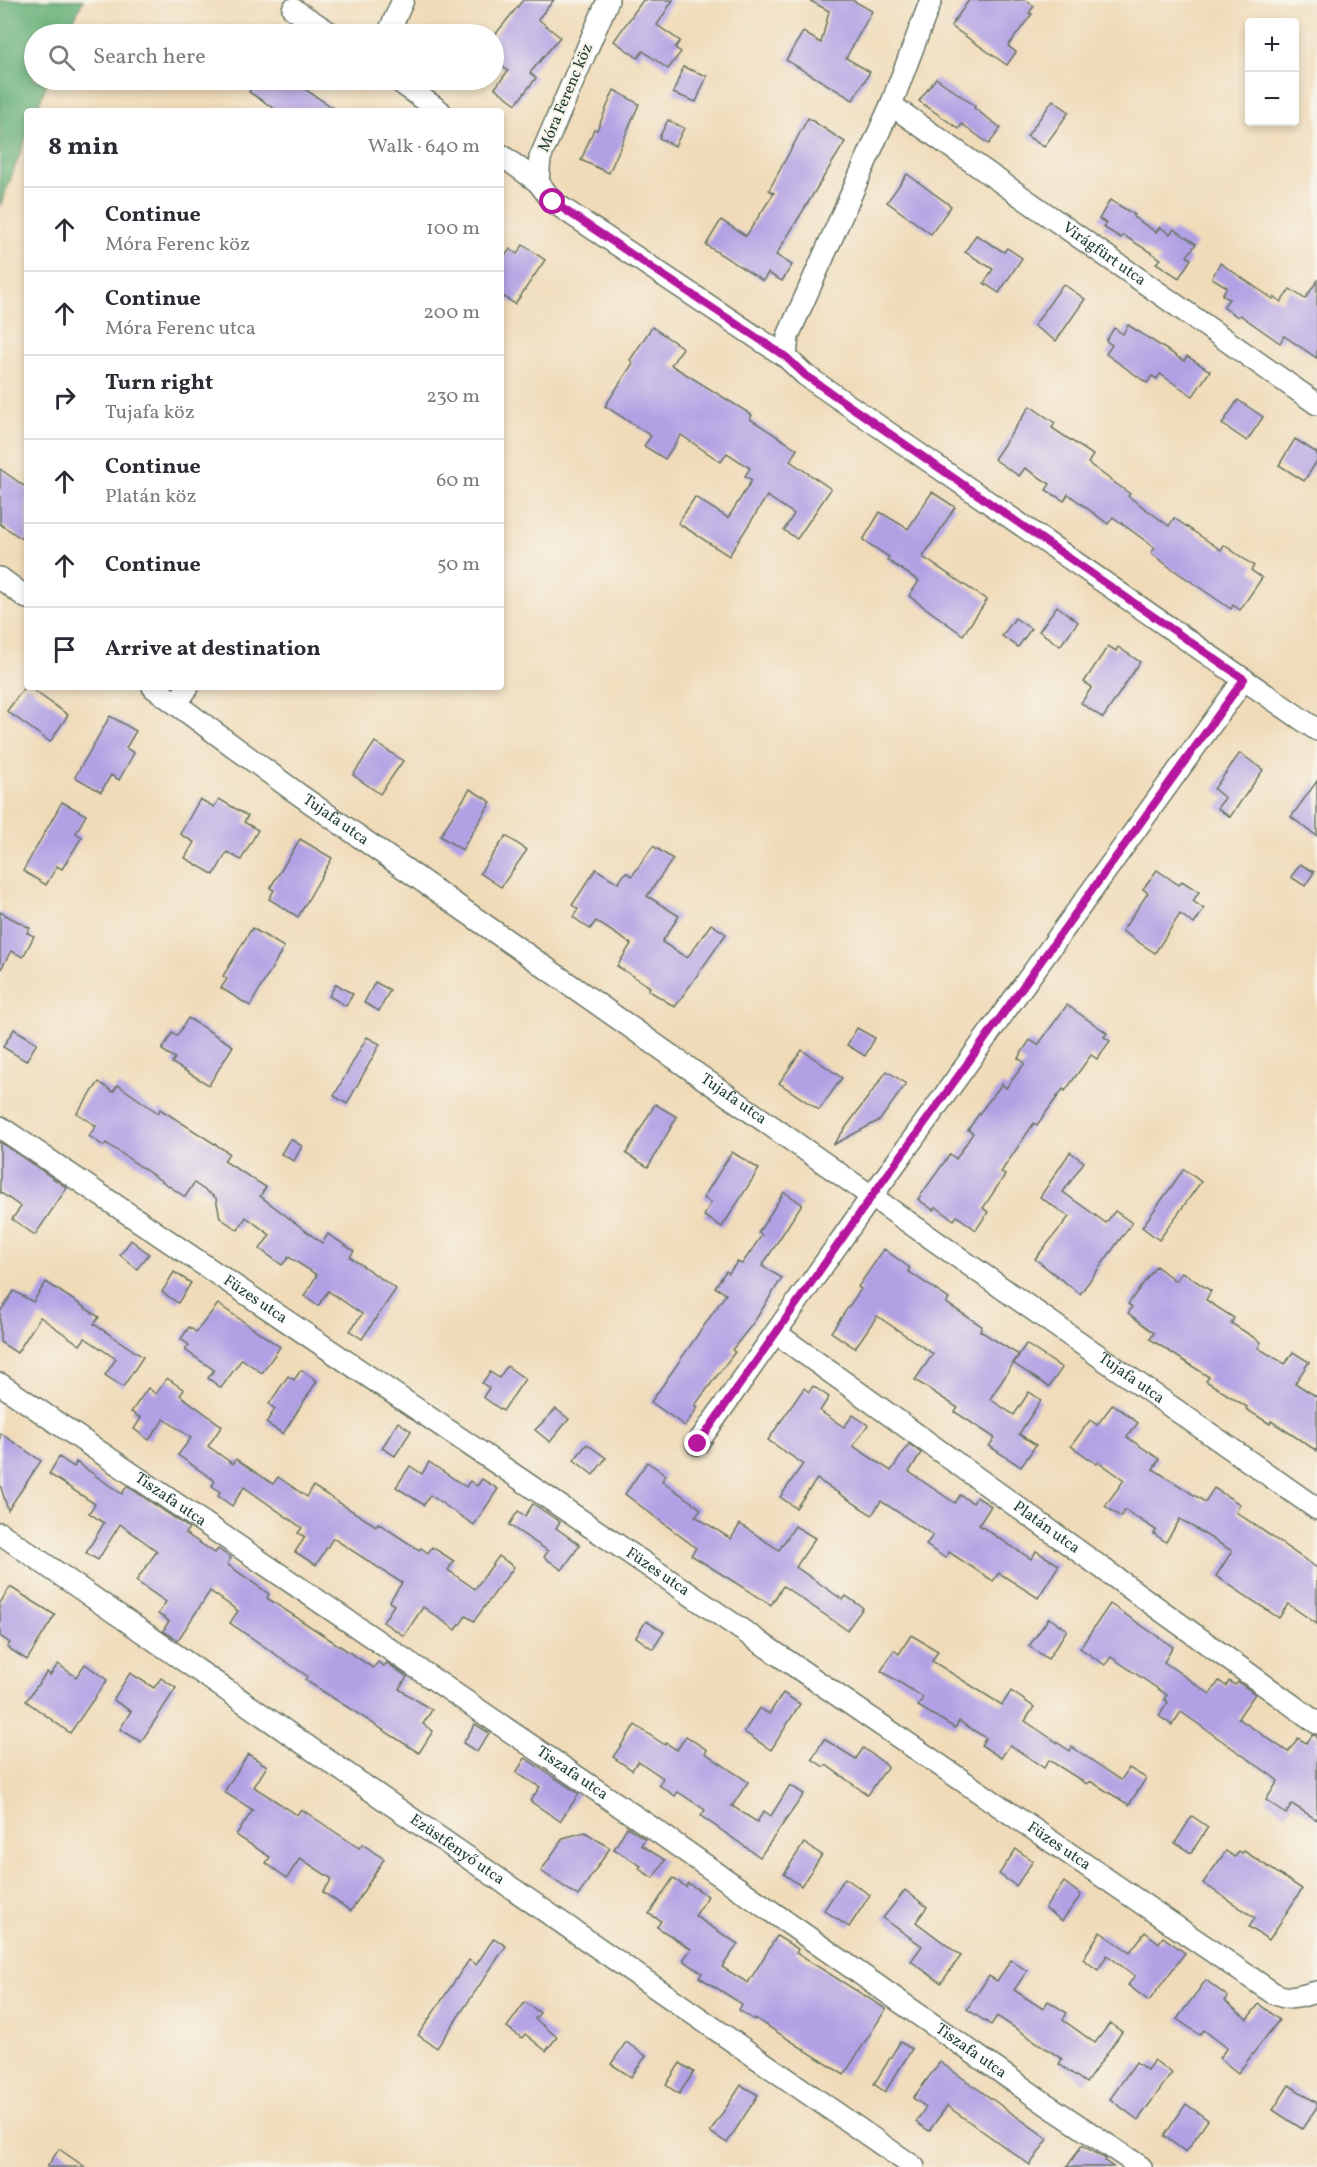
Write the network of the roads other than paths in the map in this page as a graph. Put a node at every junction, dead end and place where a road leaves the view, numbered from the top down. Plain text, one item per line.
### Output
1 (403, 0) edge
2 (608, 0) edge
3 (931, 0) edge
4 (294, 9) dead end
5 (317, 24) edge
6 (392, 24) edge
7 (411, 90) edge
8 (891, 105) junction
9 (436, 108) edge
10 (504, 157) edge
11 (538, 182) junction
12 (786, 357) junction
13 (1317, 404) edge
14 (0, 578) edge
15 (24, 596) edge
16 (1244, 679) junction
17 (164, 690) edge
18 (182, 695) edge
19 (1317, 730) edge
20 (0, 1127) edge
21 (872, 1196) junction
22 (776, 1333) junction
23 (0, 1384) edge
24 (698, 1444) dead end
25 (1317, 1509) edge
26 (0, 1533) edge
27 (1317, 1723) edge
28 (1317, 1992) edge
29 (914, 2167) edge
30 (1141, 2167) edge

1 - 6 street
2 - 11 street, Móra Ferenc köz
3 - 8 street
4 - 5 street
7 - 9 street
8 - 12 street
8 - 13 street, Virágfürt utca
10 - 11 street
11 - 12 street
12 - 16 street
14 - 15 street
16 - 19 street
16 - 21 street
17 - 18 street, Tujafa utca
18 - 21 street, Tujafa utca
20 - 28 street, Füzes utca
21 - 22 street
21 - 25 street, Tujafa utca
22 - 24 street
22 - 27 street, Platán utca
23 - 30 street, Tiszafa utca
26 - 29 street, Ezüstfenyő utca

